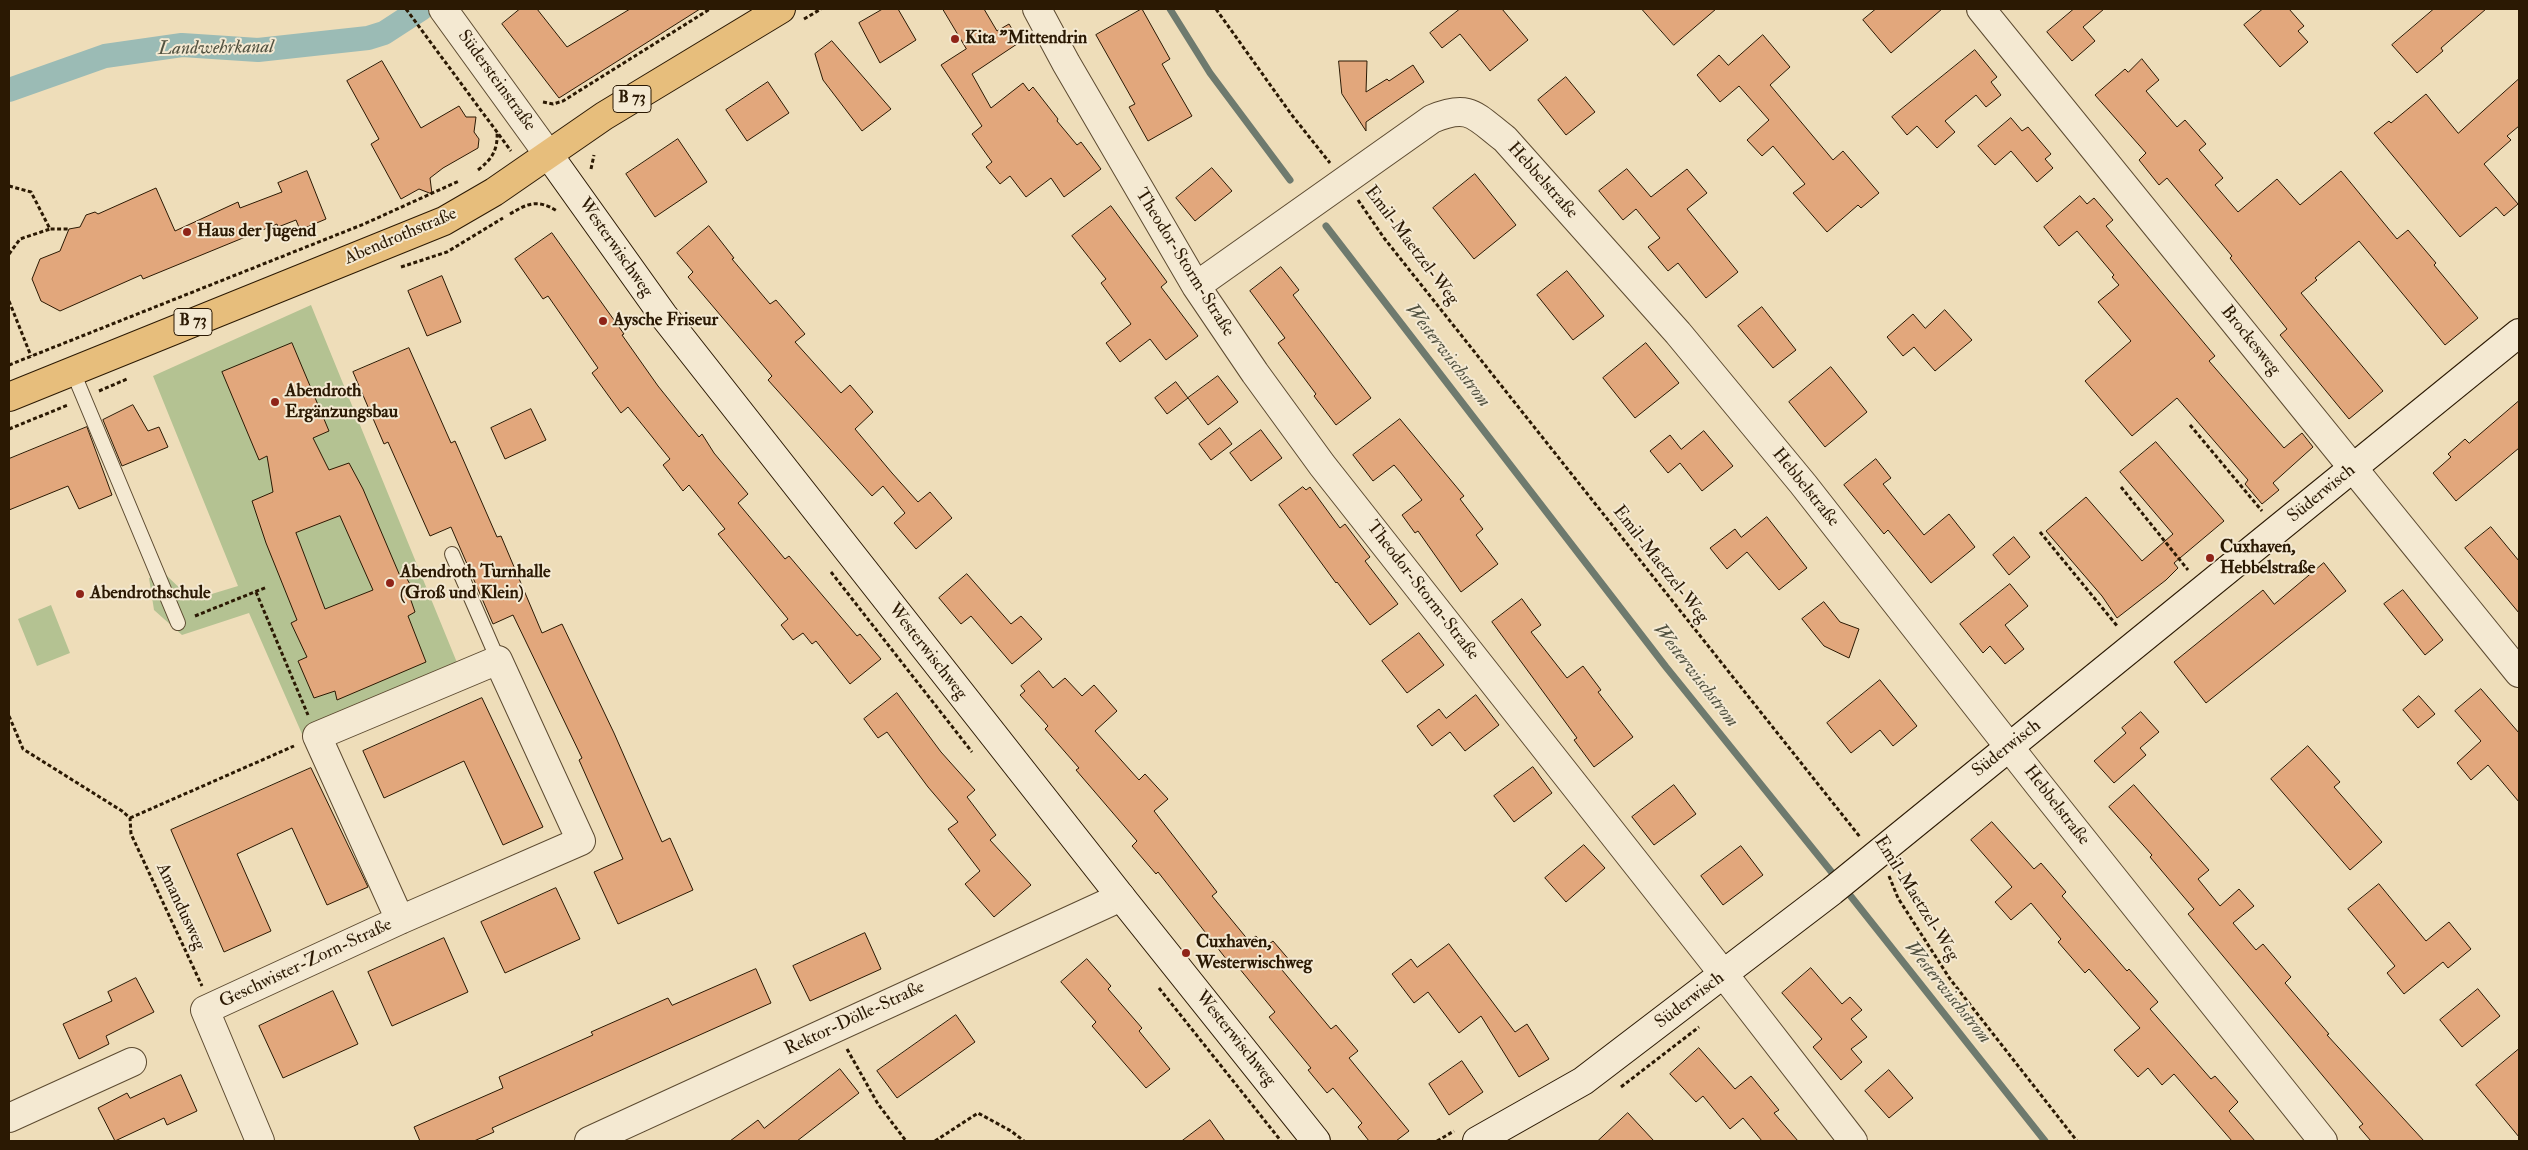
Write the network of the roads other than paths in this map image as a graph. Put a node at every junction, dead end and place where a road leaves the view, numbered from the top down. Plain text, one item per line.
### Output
1 (443, 9) edge
2 (781, 9) edge
3 (1038, 9) edge
4 (1981, 9) edge
5 (548, 154) junction
6 (1196, 286) junction
7 (2519, 332) edge
8 (73, 372) junction
9 (9, 397) edge
10 (2353, 468) junction
11 (452, 554) dead end
12 (178, 623) road end
13 (498, 660) junction
14 (2519, 673) edge
15 (2009, 747) junction
16 (1121, 897) junction
17 (400, 920) junction
18 (1724, 975) junction
19 (132, 1062) dead end
20 (9, 1118) edge
21 (260, 1141) edge
22 (589, 1141) edge
23 (1316, 1141) edge
24 (1478, 1141) edge
25 (1853, 1141) edge
26 (2323, 1141) edge

1 - 5 street, Südersteinstraße
2 - 5 main road, Abendrothstraße / B 73
3 - 6 street, Theodor-Storm-Straße
4 - 10 street, Brockesweg
5 - 8 main road, Abendrothstraße / B 73
5 - 16 street, Westerwischweg
6 - 15 street, Hebbelstraße
6 - 18 street, Theodor-Storm-Straße
7 - 10 street, Süderwisch
8 - 9 main road, Abendrothstraße / B 73
8 - 12 lane
10 - 14 street, Brockesweg
10 - 15 street, Süderwisch
11 - 13 lane
13 - 17 street, Geschwister-Zorn-Straße
13 - 17 street, Geschwister-Zorn-Straße
15 - 18 street, Süderwisch
15 - 26 street, Hebbelstraße
16 - 22 street, Rektor-Dölle-Straße
16 - 23 street, Westerwischweg
17 - 21 street, Geschwister-Zorn-Straße
18 - 24 street, Süderwisch
18 - 25 street, Theodor-Storm-Straße
19 - 20 street

